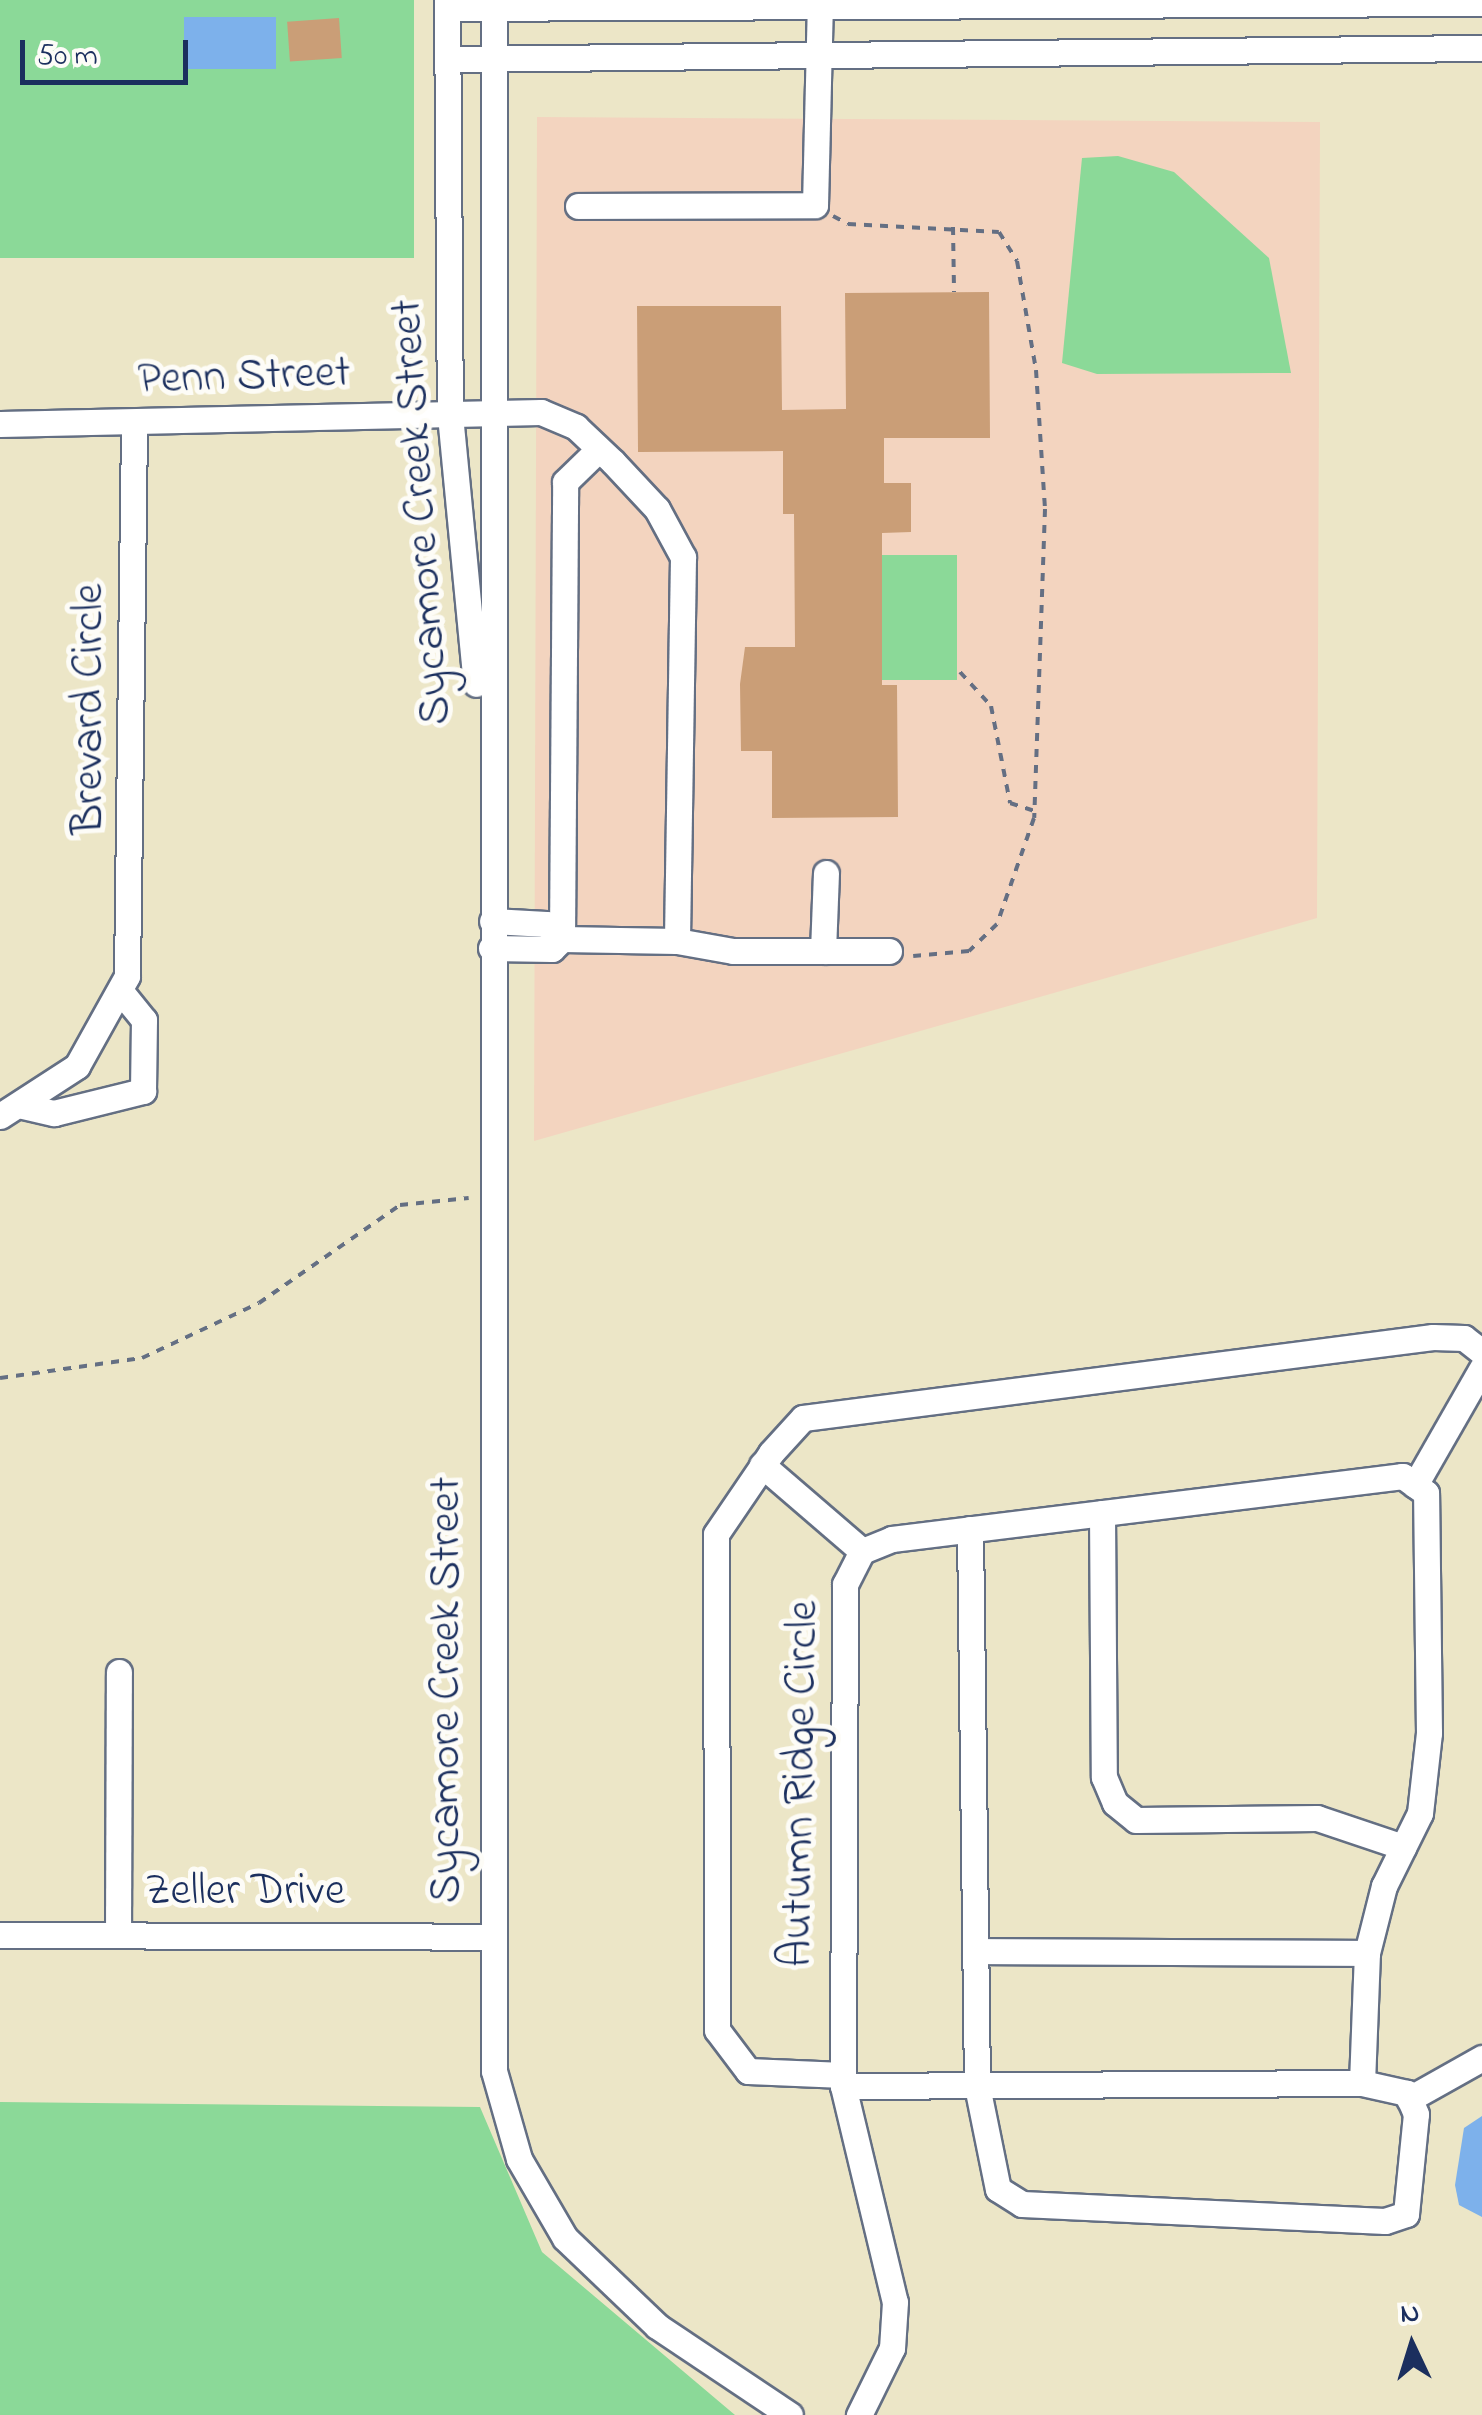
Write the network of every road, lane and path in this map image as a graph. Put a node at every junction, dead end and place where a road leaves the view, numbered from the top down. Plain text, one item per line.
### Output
1 (447, 4) edge
2 (494, 4) edge
3 (1482, 4) edge
4 (820, 5) edge
5 (1482, 48) edge
6 (819, 55) junction
7 (494, 58) junction
8 (448, 59) junction
9 (815, 205) junction
10 (578, 206) dead end
11 (953, 227) junction
12 (954, 292) dead end
13 (490, 414) junction
14 (450, 415) junction
15 (0, 424) edge
16 (134, 424) junction
17 (600, 449) junction
18 (960, 672) dead end
19 (1034, 811) junction
20 (492, 838) junction
21 (826, 874) dead end
22 (492, 921) junction
23 (562, 939) junction
24 (677, 941) junction
25 (492, 948) junction
26 (823, 951) junction
27 (889, 951) joint
28 (122, 993) junction
29 (12, 1111) edge
30 (491, 1198) junction
31 (1482, 1352) edge
32 (1482, 1368) edge
33 (0, 1378) edge
34 (762, 1465) junction
35 (1415, 1485) junction
36 (1102, 1513) junction
37 (970, 1529) junction
38 (862, 1552) junction
39 (119, 1672) dead end
40 (1403, 1847) junction
41 (0, 1935) edge
42 (118, 1936) junction
43 (490, 1937) junction
44 (975, 1951) junction
45 (1367, 1952) junction
46 (1482, 2058) edge
47 (843, 2081) junction
48 (1362, 2083) junction
49 (977, 2086) junction
50 (1410, 2099) junction
51 (790, 2415) edge
52 (860, 2415) edge

1 - 2 street
1 - 8 street, Sycamore Creek Street
2 - 4 street
2 - 7 street, Sycamore Creek Street
3 - 4 street
4 - 6 street
5 - 6 street
6 - 7 street
6 - 9 street
7 - 8 street
7 - 13 street, Sycamore Creek Street
8 - 14 street, Sycamore Creek Street
9 - 10 street
9 - 11 path
11 - 12 path
11 - 19 path
13 - 14 street, Penn Street
13 - 17 street, Penn Street
13 - 20 street, Sycamore Creek Street
14 - 16 street, Penn Street
14 - 20 street, Sycamore Creek Street
15 - 16 street, Penn Street
16 - 28 street, Brevard Circle
17 - 23 street
17 - 24 street, Penn Street
18 - 19 path
19 - 27 path
20 - 22 street, Sycamore Creek Street
21 - 26 street
22 - 23 street
22 - 25 street, Sycamore Creek Street
23 - 24 street
23 - 25 street
24 - 26 street
25 - 30 street, Sycamore Creek Street
26 - 27 street
28 - 29 street, Brevard Circle
28 - 29 street, Brevard Circle
30 - 33 path
30 - 43 street, Sycamore Creek Street
31 - 34 street
32 - 35 street
34 - 38 street
34 - 47 street
35 - 36 street, Autumn Ridge Circle
35 - 40 street
36 - 37 street, Autumn Ridge Circle
36 - 40 street
37 - 38 street, Autumn Ridge Circle
37 - 44 street
38 - 47 street, Autumn Ridge Circle
39 - 42 street
40 - 45 street
41 - 42 street, Zeller Drive
42 - 43 street, Zeller Drive
43 - 51 street, Sycamore Creek Street
44 - 45 street
44 - 49 street
45 - 48 street
46 - 50 street
47 - 49 street
47 - 52 street, Autumn Ridge Circle
48 - 49 street
48 - 50 street
49 - 50 street

